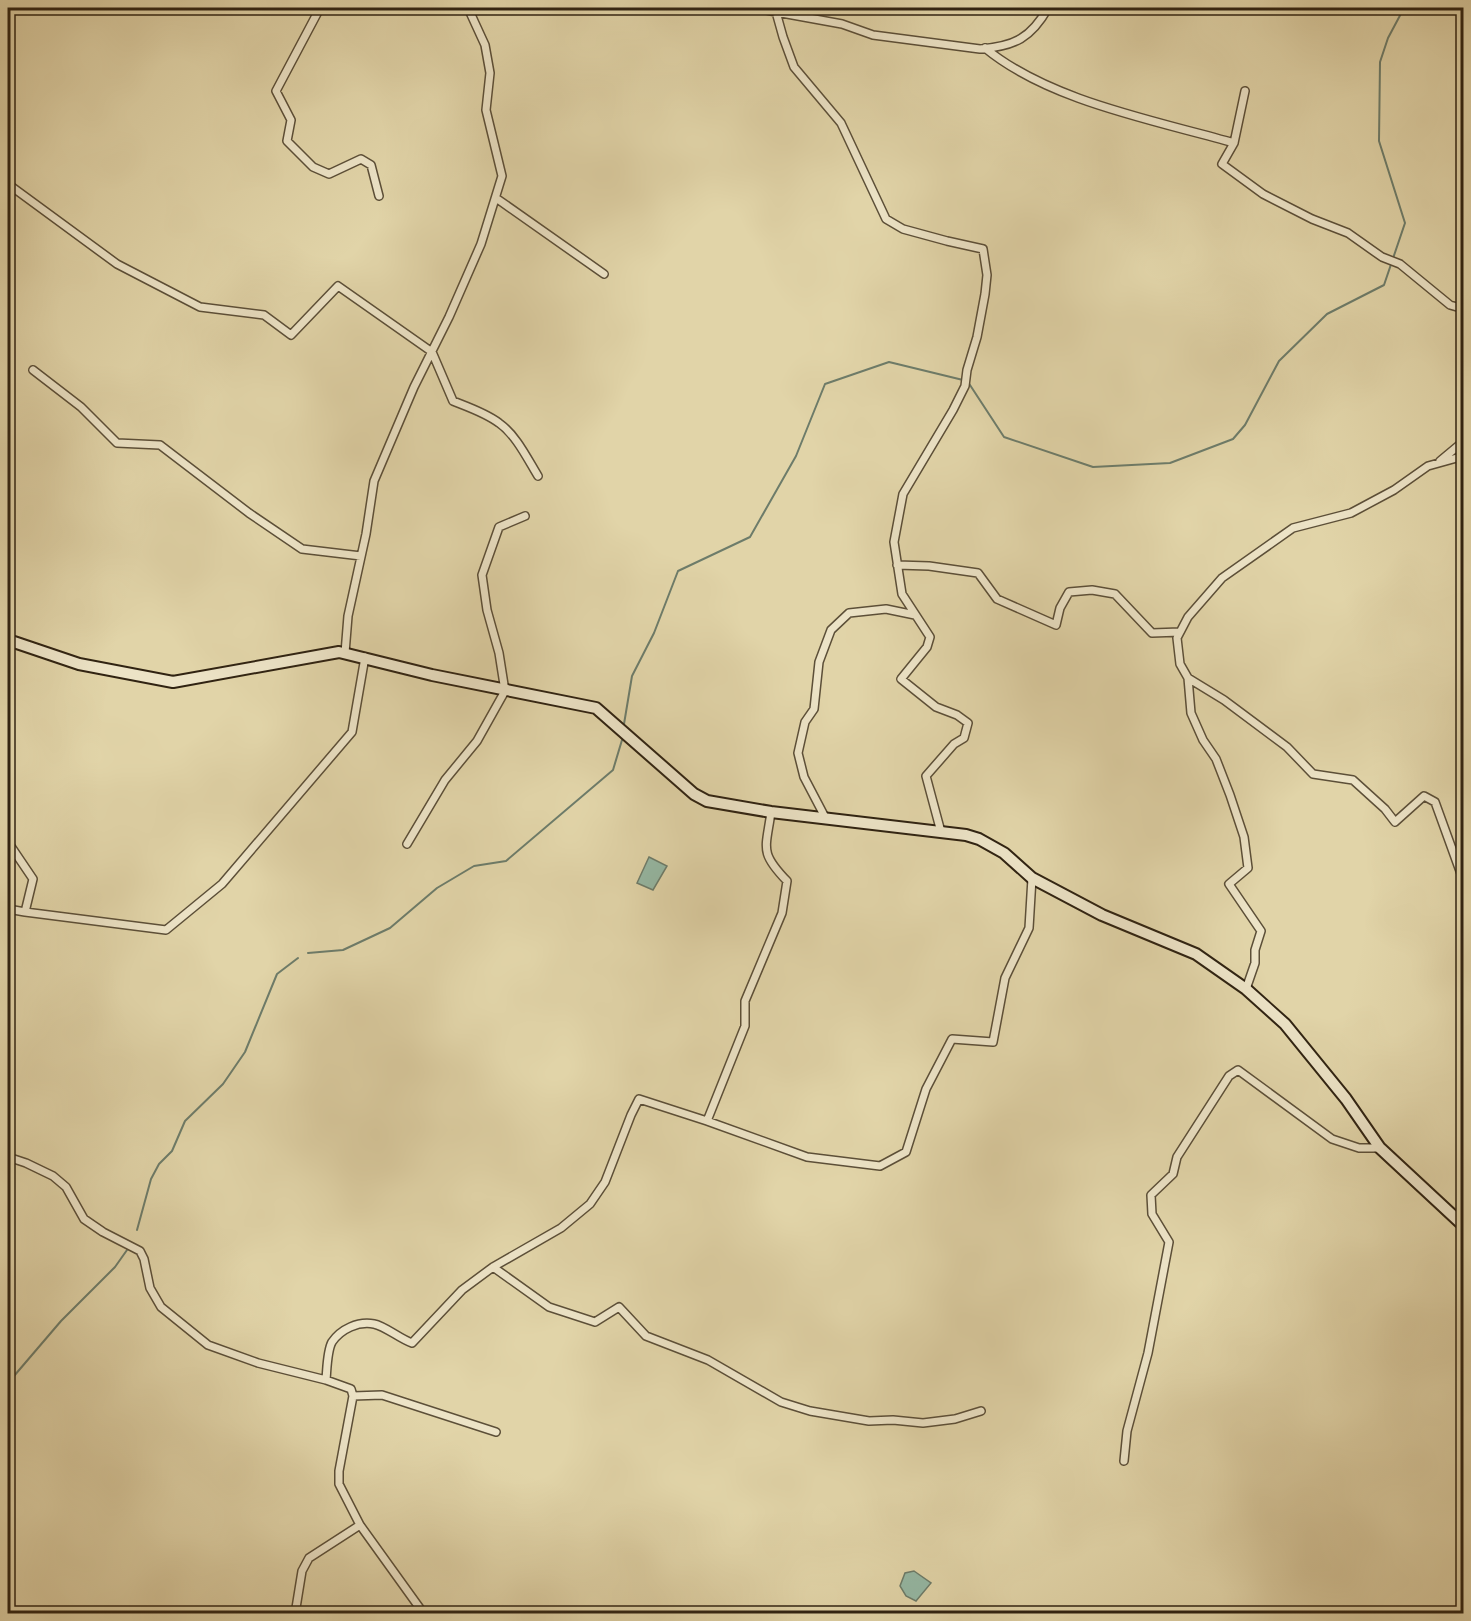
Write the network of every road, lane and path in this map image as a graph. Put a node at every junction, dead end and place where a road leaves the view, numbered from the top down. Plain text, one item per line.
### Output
1 (320, 8) edge
2 (468, 8) edge
3 (756, 8) edge
4 (1048, 8) edge
5 (777, 10) edge
6 (986, 48) junction
7 (1245, 91) dead end
8 (1234, 143) junction
9 (8, 184) edge
10 (379, 196) dead end
11 (496, 198) junction
12 (604, 274) dead end
13 (1464, 309) edge
14 (432, 352) junction
15 (33, 370) dead end
16 (1464, 441) edge
17 (1464, 456) edge
18 (1437, 464) junction
19 (538, 476) dead end
20 (525, 516) dead end
21 (362, 555) junction
22 (897, 565) junction
23 (915, 615) junction
24 (1180, 632) junction
25 (8, 640) edge
26 (345, 653) junction
27 (365, 657) junction
28 (1188, 678) junction
29 (505, 691) junction
30 (771, 812) junction
31 (826, 819) junction
32 (941, 832) junction
33 (8, 842) edge
34 (407, 844) dead end
35 (1032, 878) junction
36 (1464, 882) edge
37 (8, 909) edge
38 (25, 912) junction
39 (1246, 990) junction
40 (707, 1121) junction
41 (1380, 1148) junction
42 (8, 1157) edge
43 (1464, 1226) edge
44 (493, 1267) junction
45 (326, 1380) junction
46 (353, 1396) junction
47 (981, 1411) dead end
48 (496, 1432) dead end
49 (1124, 1461) dead end
50 (360, 1525) junction
51 (296, 1614) edge
52 (424, 1614) edge

1 - 10 street
2 - 11 street
3 - 5 street
4 - 6 street
5 - 6 street
5 - 22 street
6 - 8 street
7 - 8 street
8 - 13 street
9 - 14 street
11 - 12 street
11 - 14 street
14 - 19 street
14 - 21 street
15 - 21 street
16 - 18 street
17 - 18 street
18 - 24 street
20 - 29 street
21 - 26 street
22 - 23 street
22 - 24 street
23 - 31 street
23 - 32 street
24 - 28 street
25 - 26 street
26 - 27 street
27 - 29 street
27 - 38 street
28 - 36 street
28 - 39 street
29 - 30 street
29 - 34 street
30 - 31 street
30 - 40 street
31 - 32 street
32 - 35 street
33 - 38 street
35 - 39 street
35 - 40 street
37 - 38 street
39 - 41 street
40 - 44 street
41 - 43 street
41 - 49 street
42 - 45 street
44 - 45 street
44 - 47 street
45 - 46 street
46 - 48 street
46 - 50 street
50 - 51 street
50 - 52 street

